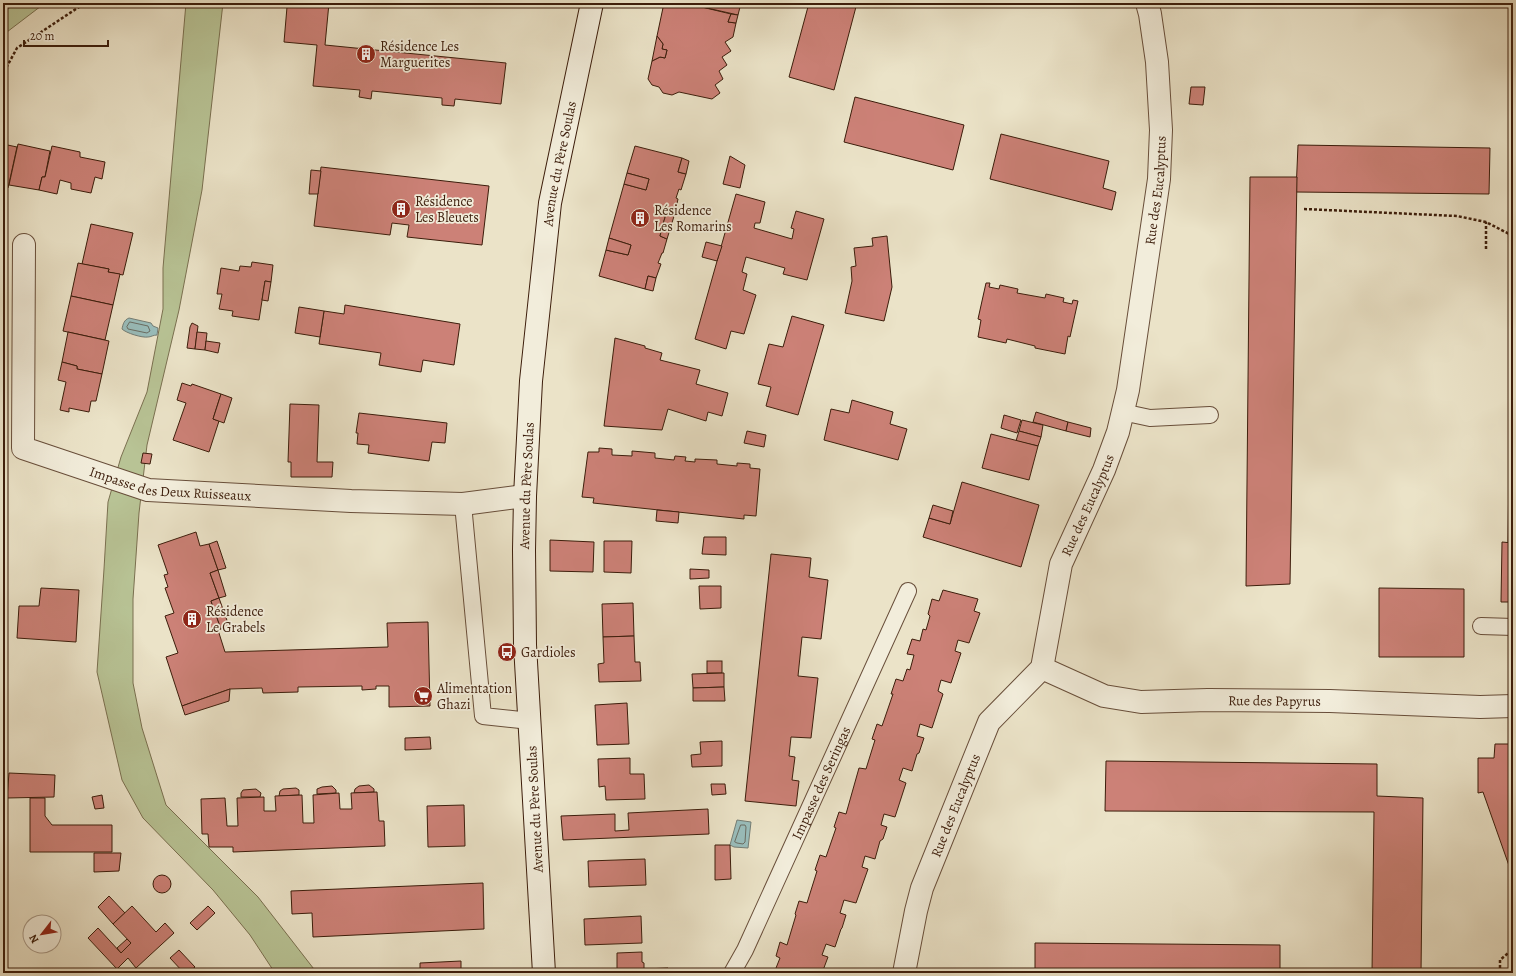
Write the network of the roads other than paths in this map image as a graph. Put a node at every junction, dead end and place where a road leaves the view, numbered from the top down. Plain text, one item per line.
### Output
1 (592, 3) edge
2 (1147, 3) edge
3 (24, 245) dead end
4 (1122, 412) junction
5 (1210, 415) dead end
6 (525, 496) junction
7 (464, 504) junction
8 (908, 591) dead end
9 (1481, 626) dead end
10 (1513, 627) edge
11 (1042, 668) junction
12 (1513, 706) edge
13 (530, 721) junction
14 (544, 973) edge
15 (732, 973) edge
16 (904, 973) edge

1 - 6 street, Avenue du Père Soulas
2 - 4 street, Rue des Eucalyptus
3 - 7 street, Impasse des Deux Ruisseaux
4 - 5 lane
4 - 11 street, Rue des Eucalyptus
6 - 7 street, Impasse des Deux Ruisseaux
6 - 13 street, Avenue du Père Soulas
7 - 13 lane
8 - 15 lane, Impasse des Seringas
9 - 10 lane
11 - 12 street, Rue des Papyrus
11 - 16 street, Rue des Eucalyptus
13 - 14 street, Avenue du Père Soulas

